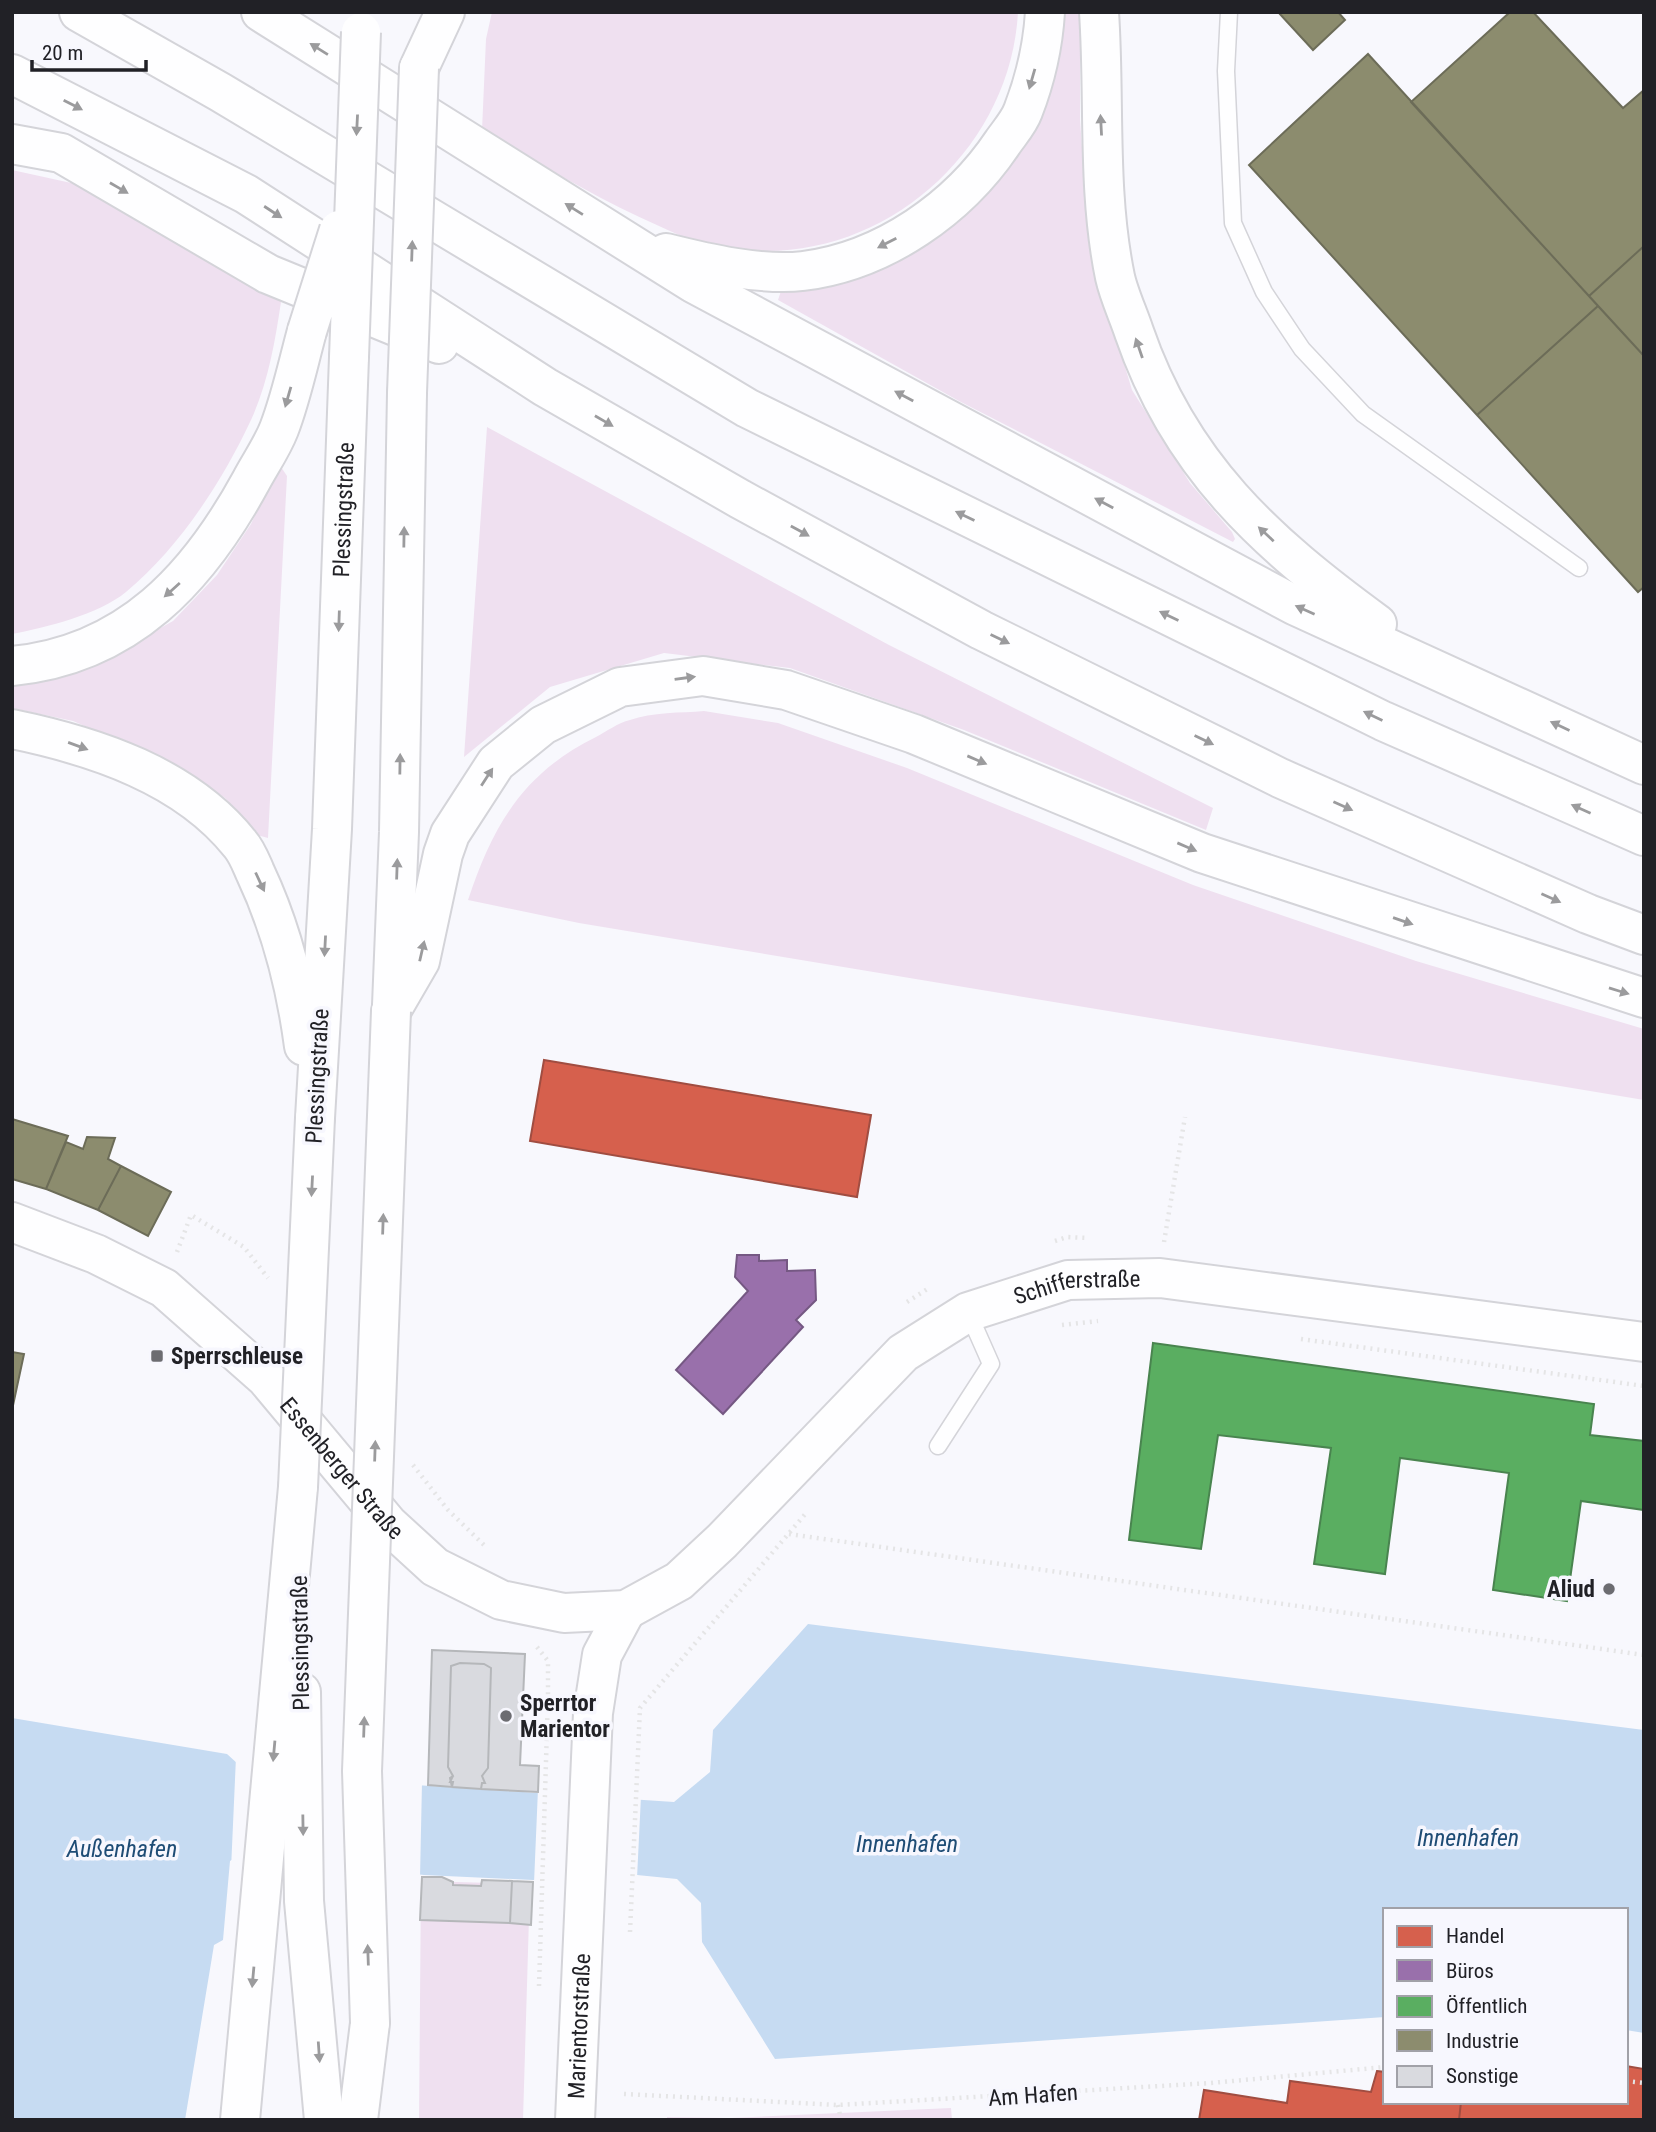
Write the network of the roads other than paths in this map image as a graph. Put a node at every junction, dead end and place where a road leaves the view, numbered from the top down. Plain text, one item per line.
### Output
1 (79, 12) edge
2 (261, 12) edge
3 (421, 12) edge
4 (445, 12) edge
5 (1045, 12) edge
6 (1098, 12) edge
7 (1229, 12) edge
8 (361, 22) edge
9 (419, 68) junction
10 (12, 74) edge
11 (12, 144) edge
12 (354, 184) junction
13 (632, 245) junction
14 (545, 387) junction
15 (1579, 569) dead end
16 (12, 666) edge
17 (1435, 667) junction
18 (12, 729) edge
19 (1644, 765) edge
20 (1644, 836) edge
21 (1644, 935) edge
22 (1644, 998) edge
23 (391, 1011) junction
24 (315, 1118) junction
25 (12, 1222) edge
26 (968, 1312) junction
27 (1644, 1342) edge
28 (938, 1446) dead end
29 (298, 1487) junction
30 (626, 1610) junction
31 (370, 2023) junction
32 (240, 2120) edge
33 (324, 2120) edge
34 (358, 2120) edge
35 (377, 2120) edge
36 (575, 2120) edge

20 -> 1 main road
13 -> 2 main road
3 - 9 main road
4 - 9 main road
5 -> 13 main road
17 -> 6 main road
7 - 15 lane
8 -> 12 main road, Plessingstraße, bridge
23 -> 9 main road, bridge
10 -> 14 main road
11 -> 14 main road
12 -> 16 main road, bridge
12 -> 24 main road, Plessingstraße, bridge
17 -> 13 main road
14 -> 21 main road
19 -> 17 main road
18 -> 24 main road
23 -> 22 main road
31 -> 23 main road, bridge
24 -> 29 main road, Plessingstraße, bridge
25 - 30 main road, Essenberger Straße
26 - 27 main road, Schifferstraße
26 - 28 lane
26 - 30 main road, Schifferstraße
29 -> 32 main road
29 -> 33 main road, Plessingstraße
30 - 36 main road, Marientorstraße
31 - 34 main road
31 - 35 main road

